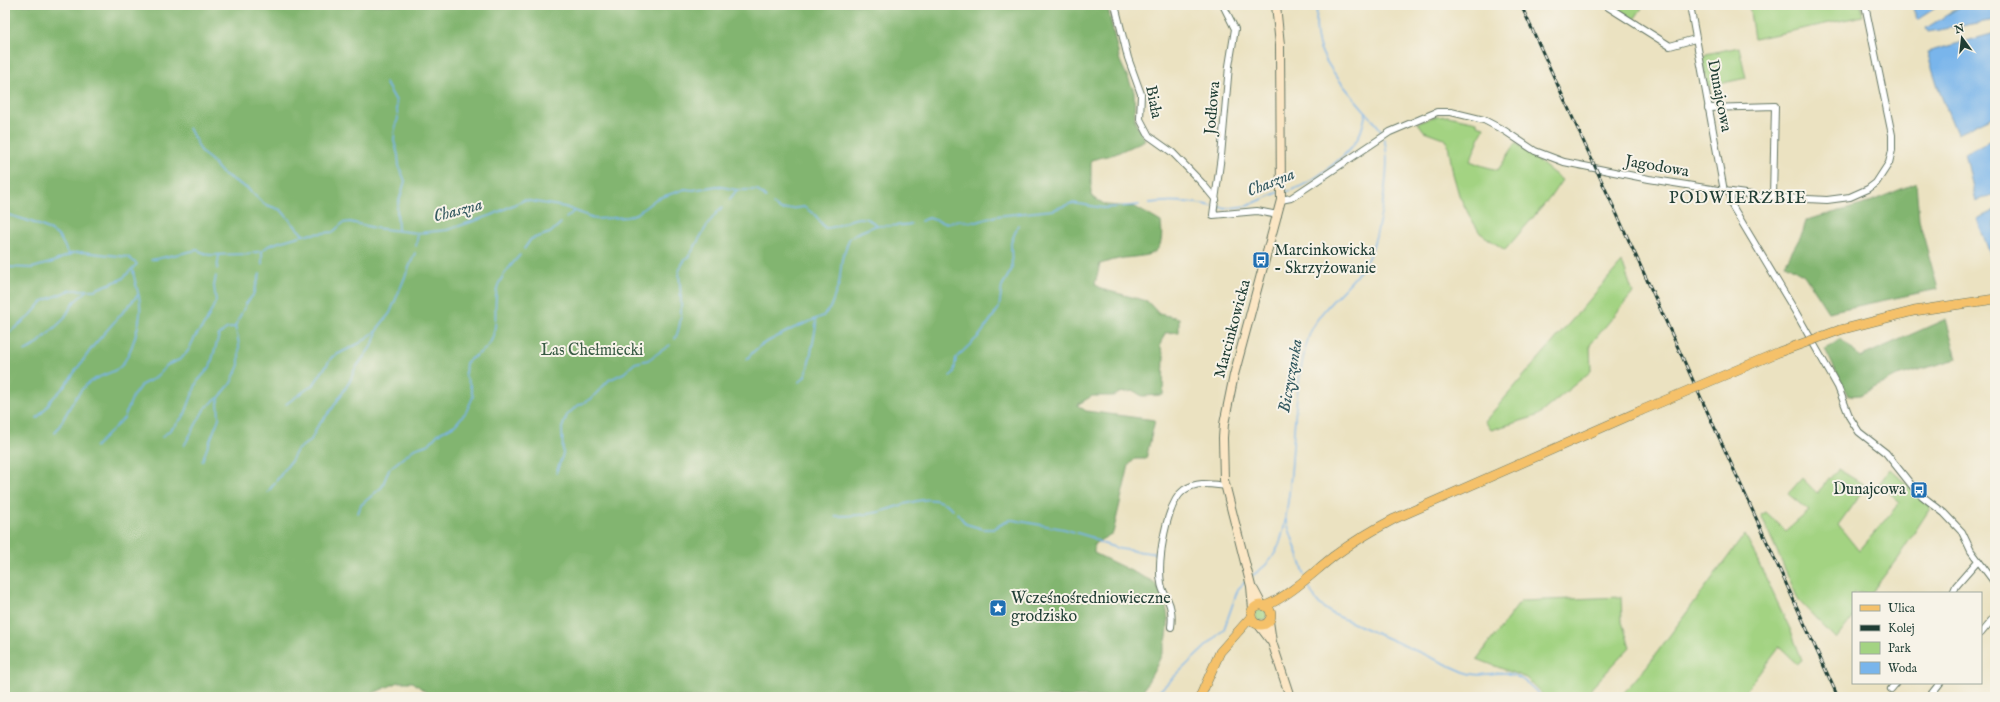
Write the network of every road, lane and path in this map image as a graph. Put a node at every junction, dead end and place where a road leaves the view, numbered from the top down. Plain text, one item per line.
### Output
1 (1115, 5) edge
2 (1223, 5) edge
3 (1276, 5) edge
4 (1605, 5) edge
5 (1690, 5) edge
6 (1865, 5) edge
7 (1695, 39) junction
8 (1708, 108) junction
9 (1724, 191) junction
10 (1731, 192) junction
11 (1280, 195) junction
12 (1772, 197) junction
13 (1214, 207) junction
14 (1278, 215) junction
15 (1995, 299) edge
16 (1225, 486) junction
17 (1978, 561) junction
18 (1995, 584) edge
19 (1252, 586) junction
20 (1953, 592) edge
21 (1286, 595) junction
22 (1264, 606) junction
23 (1995, 616) edge
24 (1270, 617) junction
25 (1254, 618) junction
26 (1171, 627) dead end
27 (1982, 632) edge
28 (1272, 642) junction
29 (1895, 684) edge
30 (1939, 684) edge
31 (1891, 689) dead end
32 (1200, 697) edge
33 (1290, 697) edge
34 (1929, 697) edge

1 - 13 street, Biała
2 - 13 street, Jodłowa
3 - 11 street, Marcinkowicka
4 - 7 street
5 - 7 street, Dunajcowa
6 - 12 street, Jagodowa
7 - 8 street, Dunajcowa
8 - 9 street, Dunajcowa
8 - 12 street
9 - 10 street, Jagodowa
9 - 11 street, Jagodowa
10 - 12 street, Jagodowa
10 - 17 street
11 - 14 street, Marcinkowicka
13 - 14 street
14 - 16 street, Marcinkowicka
15 - 21 main road, bridge
16 - 19 street, Marcinkowicka
16 - 26 street
17 - 18 street
17 - 20 street
19 - 22 street, Marcinkowicka
19 - 25 street, Marcinkowicka
21 - 22 main road
21 - 24 main road
22 - 24 main road
22 - 25 main road
23 - 27 street
24 - 25 main road
24 - 28 street
25 - 28 street
25 - 32 main road
28 - 33 street
29 - 31 street
30 - 34 street

